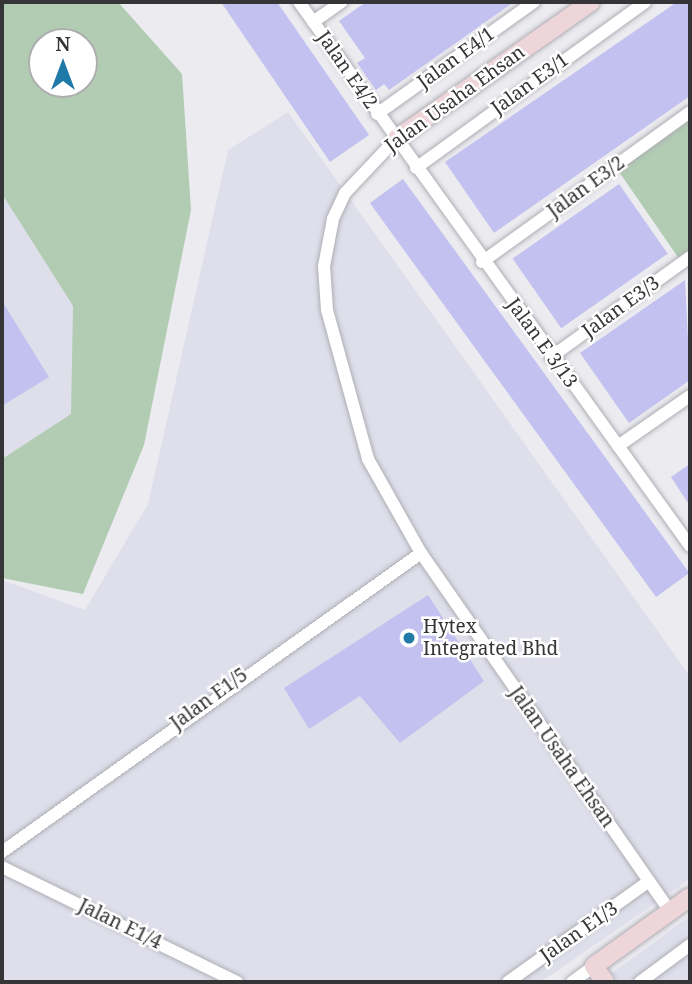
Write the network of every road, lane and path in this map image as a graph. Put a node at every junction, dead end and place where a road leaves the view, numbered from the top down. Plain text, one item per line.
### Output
1 (299, 2) edge
2 (342, 2) edge
3 (534, 2) edge
4 (591, 2) edge
5 (645, 2) edge
6 (313, 22) junction
7 (690, 112) edge
8 (377, 114) junction
9 (396, 139) junction
10 (416, 167) junction
11 (690, 257) edge
12 (482, 262) junction
13 (551, 357) junction
14 (690, 396) edge
15 (618, 446) junction
16 (690, 546) edge
17 (421, 553) junction
18 (2, 852) edge
19 (2, 867) edge
20 (649, 881) junction
21 (690, 897) edge
22 (670, 911) junction
23 (690, 945) edge
24 (594, 966) junction
25 (237, 982) edge
26 (508, 982) edge
27 (572, 982) edge
28 (605, 982) edge
29 (640, 982) edge

1 - 6 street, Jalan E4/2
2 - 6 street
3 - 8 street, Jalan E4/1
4 - 9 street, Jalan Usaha Ehsan
5 - 10 street, Jalan E3/1
6 - 8 street, Jalan E4/2
7 - 12 street, Jalan E3/2
8 - 9 street, Jalan E4/2
9 - 10 street, Jalan E 3/13
9 - 17 street, Jalan Usaha Ehsan
10 - 12 street, Jalan E 3/13
11 - 13 street, Jalan E3/3
12 - 13 street, Jalan E 3/13
13 - 15 street, Jalan E 3/13
14 - 15 street
15 - 16 street, Jalan E 3/13
17 - 18 street, Jalan E1/5
17 - 20 street, Jalan Usaha Ehsan
19 - 25 street, Jalan E1/4
20 - 22 street, Jalan Usaha Ehsan
20 - 26 street, Jalan E1/3
21 - 22 street
22 - 24 street
23 - 29 street
24 - 27 street
24 - 28 street

